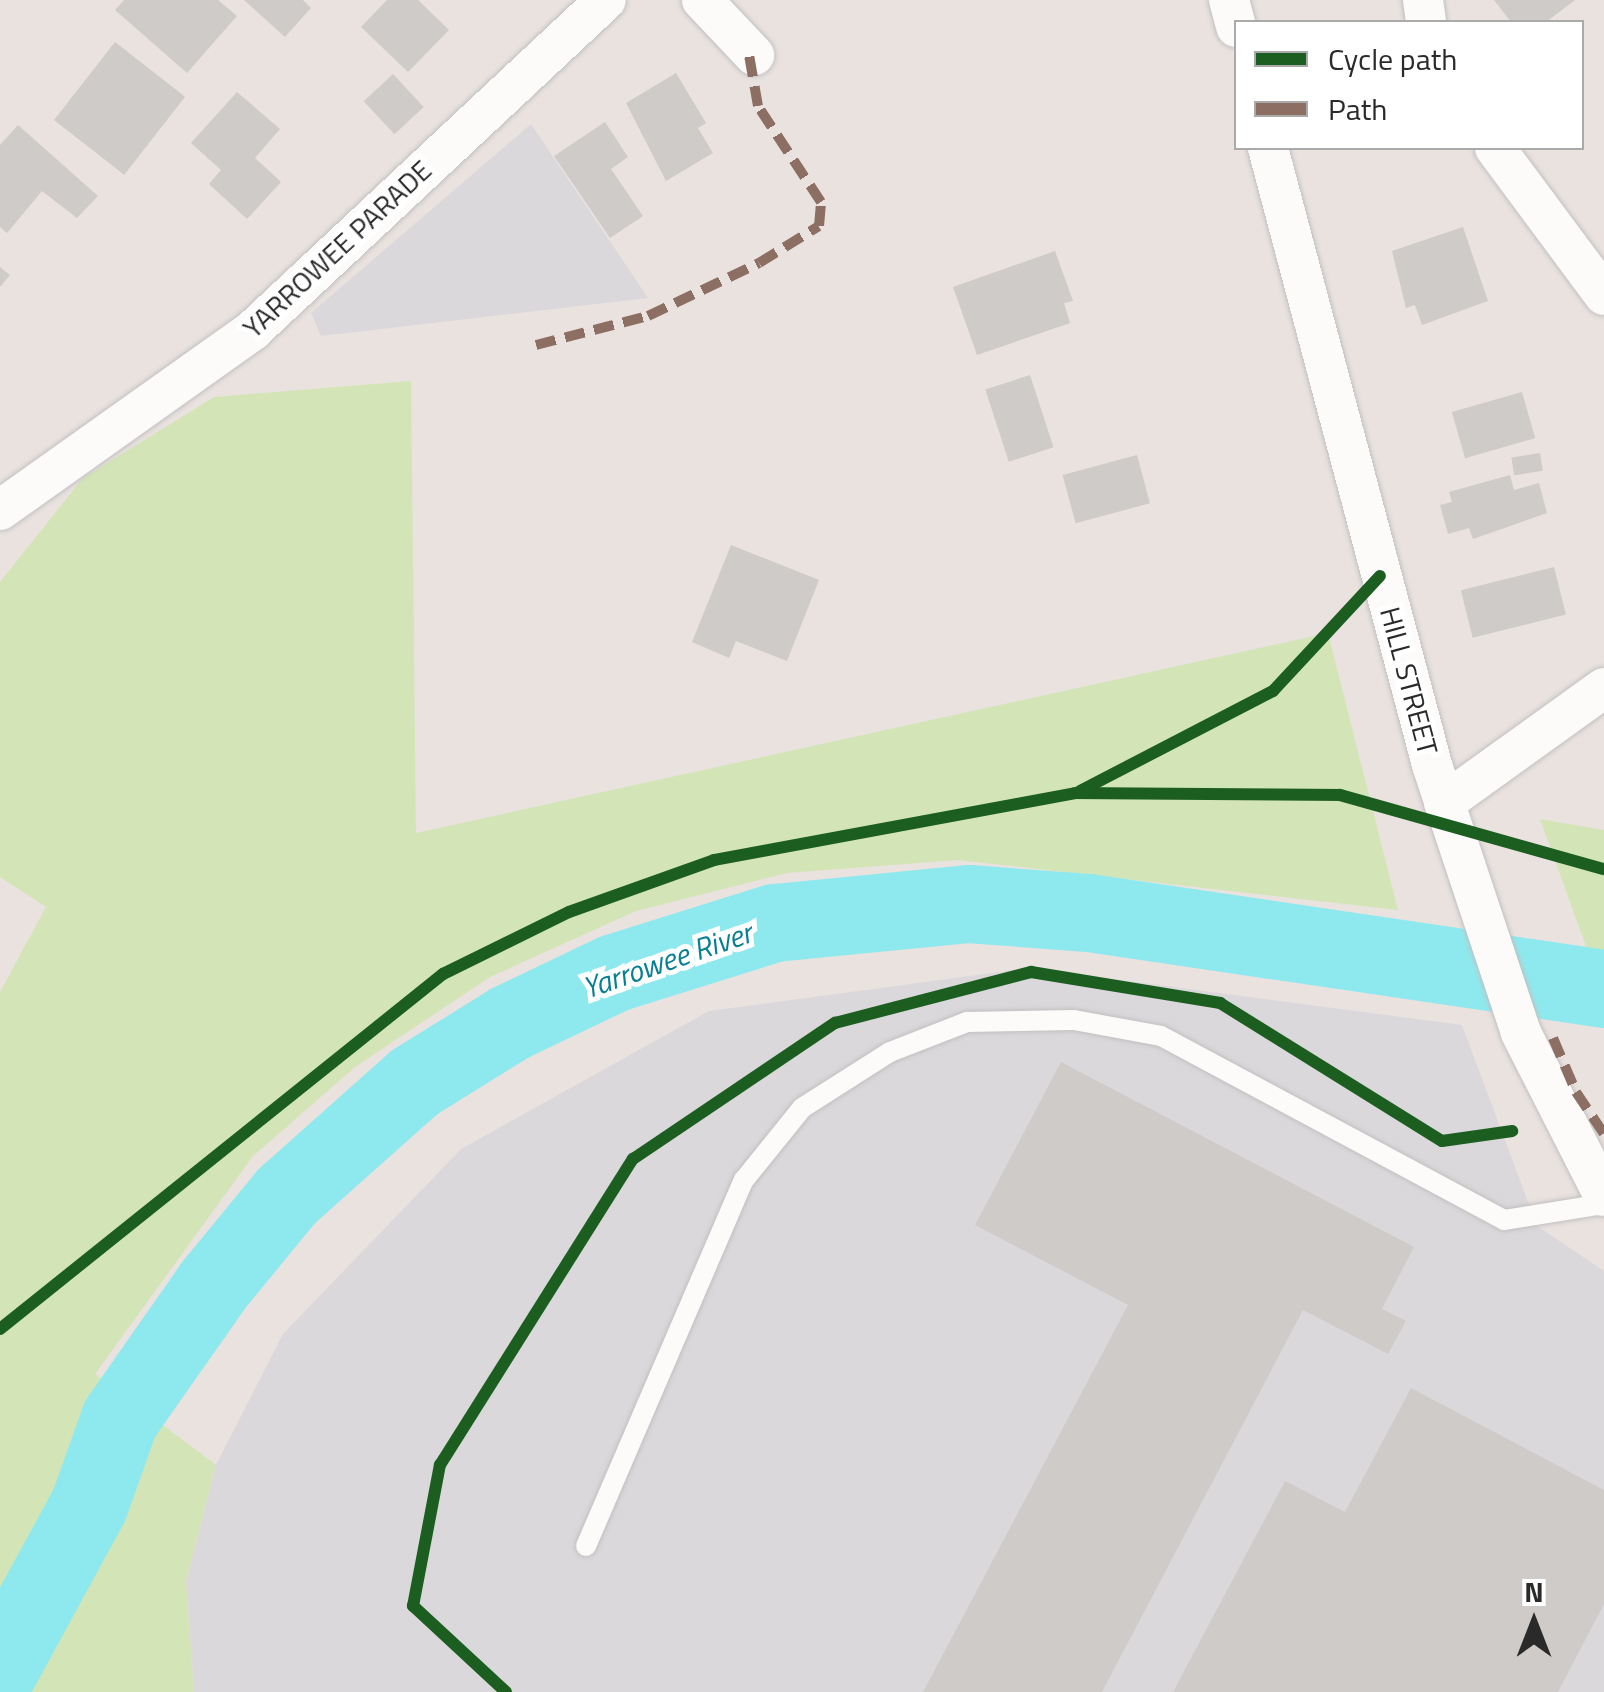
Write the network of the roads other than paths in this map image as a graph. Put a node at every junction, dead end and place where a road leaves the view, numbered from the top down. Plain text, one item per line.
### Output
1 (606, 0) edge
2 (702, 0) edge
3 (754, 54) dead end
4 (1269, 150) edge
5 (1496, 150) edge
6 (1604, 296) edge
7 (0, 510) edge
8 (1604, 688) edge
9 (1444, 802) junction
10 (1604, 1196) edge
11 (1604, 1204) edge
12 (586, 1546) dead end

1 - 7 street, YARROWEE PARADE
2 - 3 street
4 - 9 street, HILL STREET
5 - 6 street
8 - 9 street
9 - 10 street, HILL STREET
11 - 12 lane

